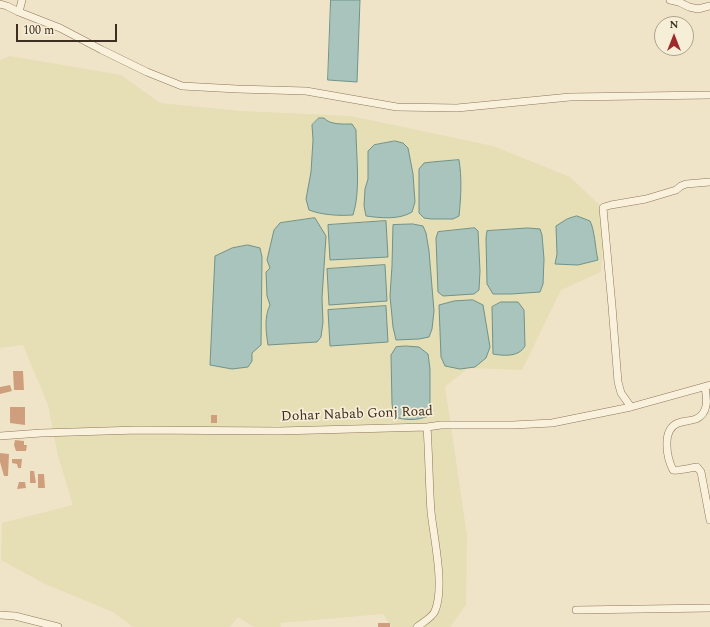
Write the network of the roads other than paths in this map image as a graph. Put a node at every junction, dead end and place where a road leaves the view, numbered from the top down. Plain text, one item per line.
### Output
1 (22, 0) edge
2 (670, 0) edge
3 (0, 4) edge
4 (710, 6) edge
5 (19, 12) junction
6 (710, 95) edge
7 (710, 182) edge
8 (708, 386) edge
9 (631, 407) junction
10 (427, 427) junction
11 (0, 436) edge
12 (710, 520) edge
13 (710, 608) edge
14 (576, 610) dead end
15 (0, 616) edge
16 (58, 627) edge
17 (417, 627) edge

1 - 5 street
2 - 4 street
3 - 5 street
5 - 6 street
7 - 9 street
8 - 9 street, Dohar Nabab Gonj Road
8 - 12 street
9 - 10 street, Dohar Nabab Gonj Road
10 - 11 street, Dohar Nabab Gonj Road
10 - 17 street
13 - 14 street
15 - 16 street

